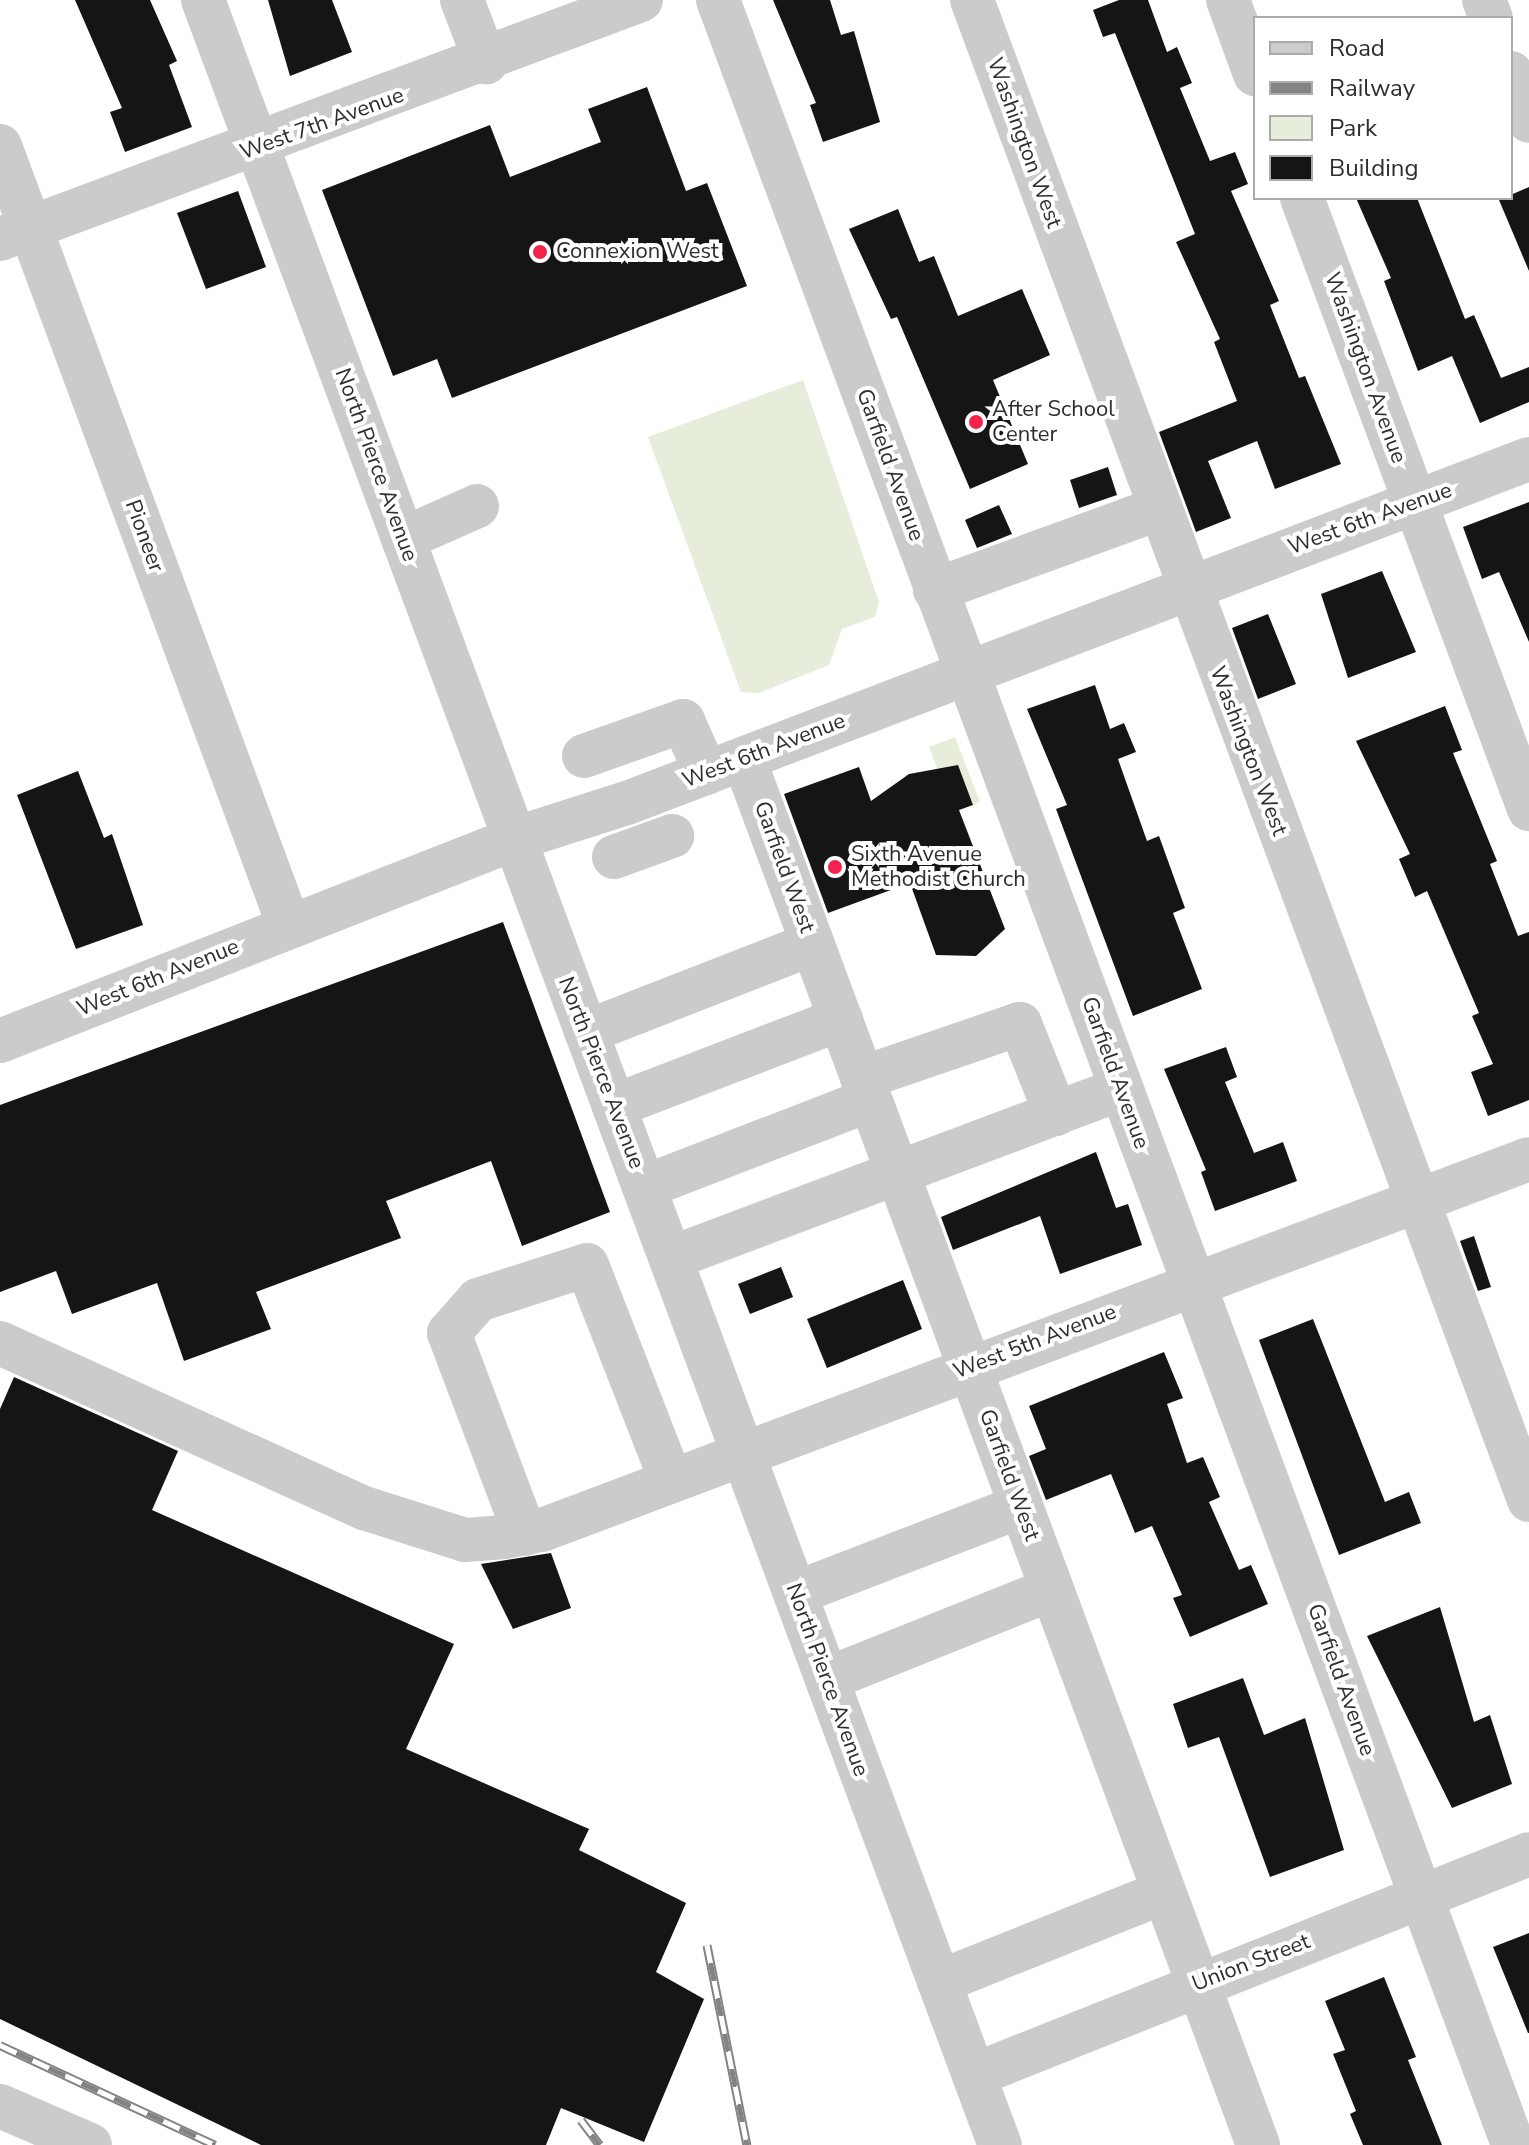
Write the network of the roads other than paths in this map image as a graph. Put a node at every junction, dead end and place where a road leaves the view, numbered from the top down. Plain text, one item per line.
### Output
1 (203, 0) edge
2 (462, 0) edge
3 (641, 0) edge
4 (718, 0) edge
5 (972, 0) edge
6 (1228, 0) edge
7 (486, 63) junction
8 (1253, 69) edge
9 (1513, 78) edge
10 (1529, 121) edge
11 (0, 146) edge
12 (259, 148) junction
13 (1303, 200) edge
14 (15, 234) edge
15 (1529, 459) edge
16 (1414, 503) junction
17 (477, 506) dead end
18 (1157, 509) junction
19 (403, 539) junction
20 (1187, 587) junction
21 (935, 590) junction
22 (966, 673) junction
23 (584, 756) dead end
24 (725, 766) junction
25 (627, 803) junction
26 (1529, 809) edge
27 (514, 839) junction
28 (643, 847) dead end
29 (289, 926) junction
30 (812, 944) junction
31 (841, 1019) junction
32 (586, 1032) junction
33 (0, 1041) edge
34 (866, 1089) junction
35 (1121, 1089) junction
36 (614, 1106) junction
37 (1056, 1114) junction
38 (1529, 1159) edge
39 (899, 1176) junction
40 (644, 1187) junction
41 (1417, 1197) junction
42 (671, 1258) junction
43 (1192, 1282) junction
44 (0, 1343) edge
45 (969, 1366) junction
46 (744, 1454) junction
47 (671, 1481) junction
48 (1529, 1500) edge
49 (1021, 1506) junction
50 (533, 1532) junction
51 (1052, 1589) junction
52 (796, 1593) junction
53 (827, 1679) junction
54 (1529, 1854) edge
55 (1164, 1892) junction
56 (1421, 1897) junction
57 (939, 1982) junction
58 (1198, 1983) junction
59 (974, 2075) junction
60 (0, 2106) edge
61 (90, 2145) edge
62 (1000, 2145) edge
63 (1258, 2145) edge
64 (1513, 2145) edge

1 - 12 street, North Pierce Avenue
2 - 7 street
3 - 7 street, West 7th Avenue
4 - 21 street, Garfield Avenue
5 - 18 street, Washington West
6 - 8 street
7 - 12 street, West 7th Avenue
9 - 10 street
11 - 14 street, Pioneer
12 - 14 street, West 7th Avenue
12 - 19 street, North Pierce Avenue
13 - 16 street, Washington Avenue
14 - 29 street, Pioneer
15 - 16 street, West 6th Avenue
16 - 20 street, West 6th Avenue
16 - 26 street, Washington Avenue
17 - 19 street
18 - 20 street, Washington West
18 - 21 street
19 - 27 street, North Pierce Avenue
20 - 22 street, West 6th Avenue
20 - 41 street, Washington West
21 - 22 street, Garfield Avenue
22 - 24 street, West 6th Avenue
22 - 35 street, Garfield Avenue
23 - 24 street, Garfield West
24 - 25 street, West 6th Avenue
24 - 30 street, Garfield West
25 - 27 street, West 6th Avenue
25 - 28 street
27 - 29 street, West 6th Avenue
27 - 32 street, North Pierce Avenue
29 - 33 street, West 6th Avenue
30 - 31 street, Garfield West
30 - 32 street
31 - 34 street, Garfield West
31 - 36 street
32 - 36 street, North Pierce Avenue
34 - 37 street
34 - 39 street, Garfield West
34 - 40 street
35 - 37 street
35 - 43 street, Garfield Avenue
36 - 40 street, North Pierce Avenue
37 - 39 street
38 - 41 street, West 5th Avenue
39 - 42 street
39 - 45 street, Garfield West
40 - 42 street, North Pierce Avenue
41 - 43 street, West 5th Avenue
41 - 48 street, Washington West
42 - 46 street, North Pierce Avenue
43 - 45 street, West 5th Avenue
43 - 56 street, Garfield Avenue
44 - 50 street, West 5th Avenue
45 - 46 street, West 5th Avenue
45 - 49 street, Garfield West
46 - 47 street, West 5th Avenue
46 - 52 street, North Pierce Avenue
47 - 50 street, West 5th Avenue
47 - 50 street
49 - 51 street, Garfield West
49 - 52 street
51 - 53 street
51 - 55 street, Garfield West
52 - 53 street, North Pierce Avenue
53 - 57 street, North Pierce Avenue
54 - 56 street, Union Street
55 - 57 street
55 - 58 street, Garfield West
56 - 58 street, Union Street
56 - 64 street, Garfield Avenue
57 - 59 street, North Pierce Avenue
58 - 59 street, Union Street
58 - 63 street, Garfield West
59 - 62 street, North Pierce Avenue
60 - 61 street

